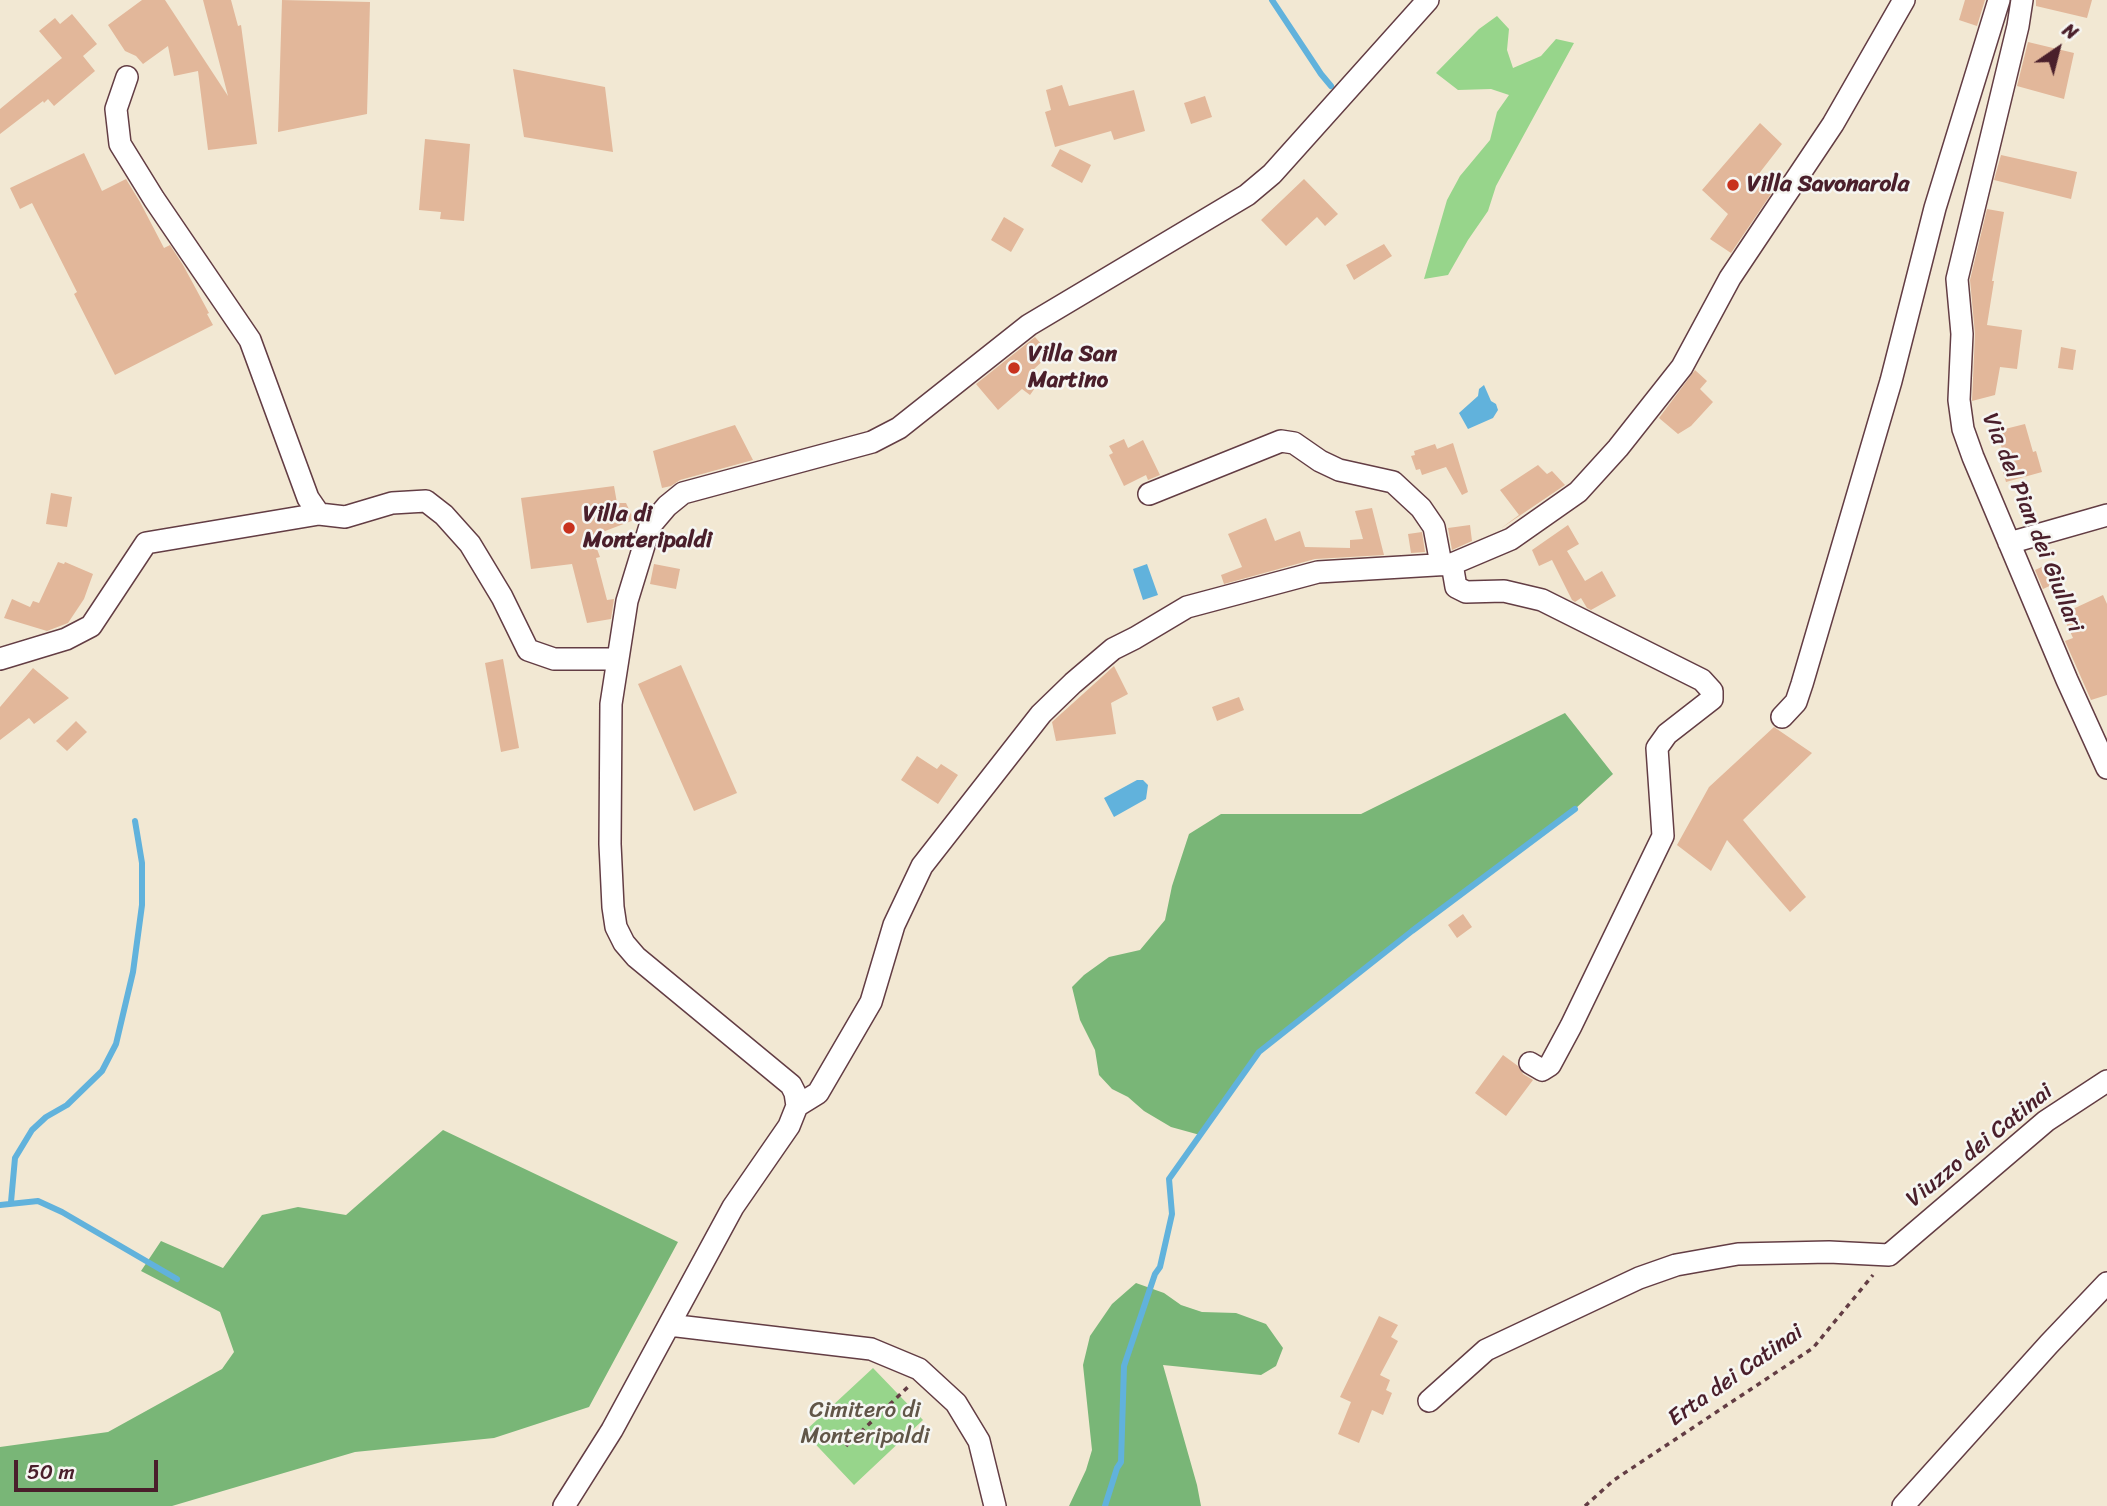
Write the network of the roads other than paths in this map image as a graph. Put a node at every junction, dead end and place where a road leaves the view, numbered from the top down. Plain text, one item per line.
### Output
1 (1429, 0) edge
2 (1904, 0) edge
3 (1998, 0) edge
4 (2022, 0) edge
5 (127, 77) dead end
6 (1149, 494) dead end
7 (319, 514) junction
8 (2107, 515) edge
9 (2010, 543) junction
10 (1447, 564) junction
11 (0, 659) edge
12 (618, 659) junction
13 (1782, 717) dead end
14 (2107, 768) edge
15 (1530, 1062) dead end
16 (2107, 1081) edge
17 (797, 1106) junction
18 (2107, 1283) edge
19 (668, 1325) junction
20 (1429, 1401) dead end
21 (564, 1506) edge
22 (995, 1506) edge
23 (1903, 1506) edge

1 - 12 street
2 - 10 street
3 - 13 street
4 - 9 street, Via del Pian dei Giullari
5 - 7 street
6 - 10 street
7 - 11 street
7 - 12 street
8 - 9 street
9 - 14 street, Via del Pian dei Giullari
10 - 15 street
10 - 17 street
12 - 17 street
16 - 20 street, Viuzzo dei Catinai
17 - 19 street
18 - 23 street
19 - 21 street
19 - 22 street

